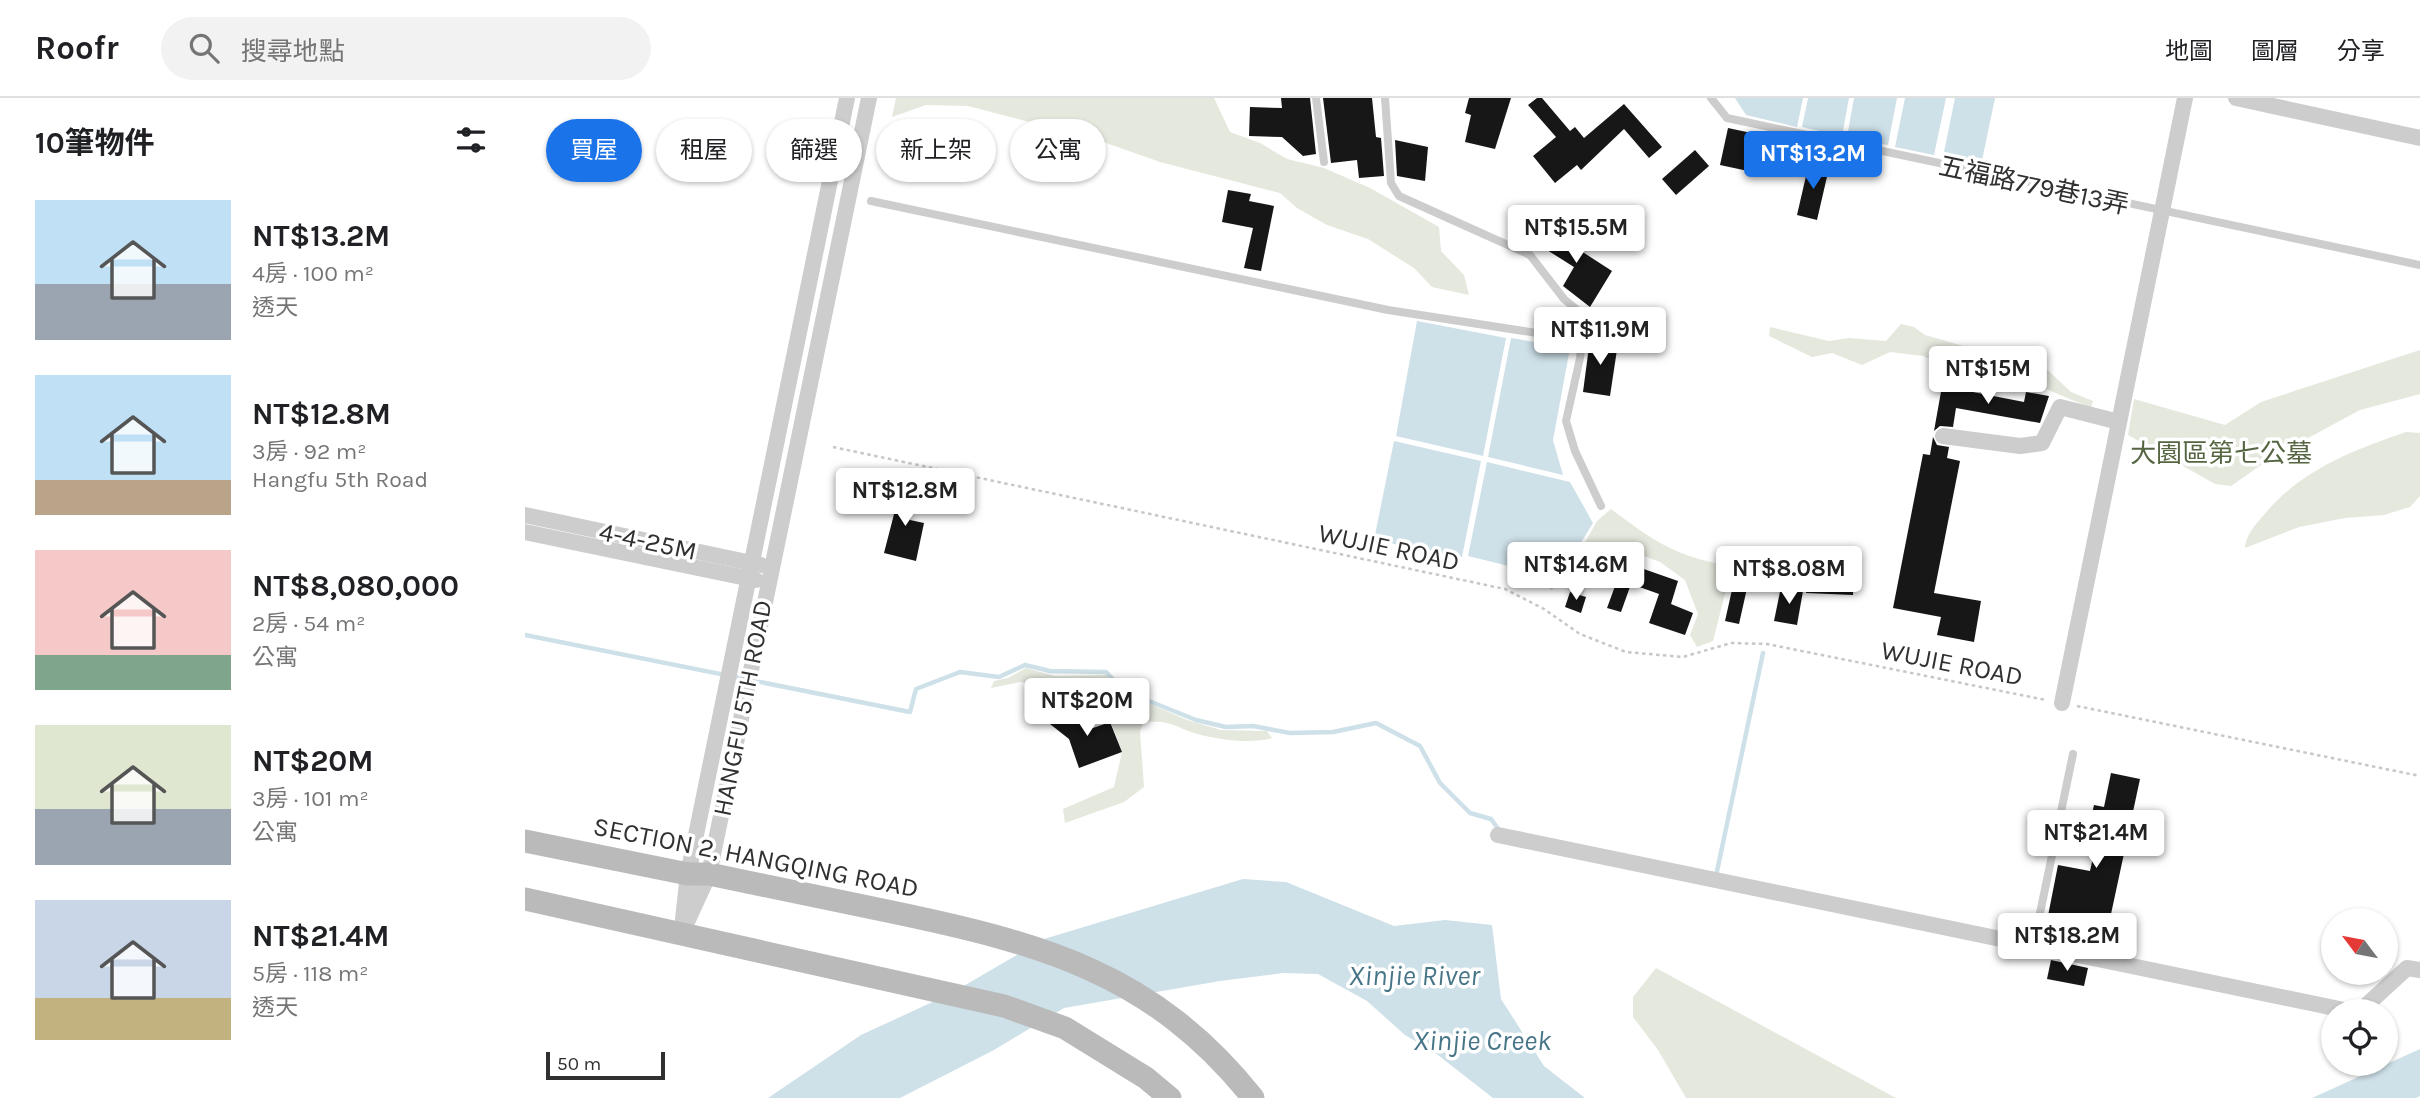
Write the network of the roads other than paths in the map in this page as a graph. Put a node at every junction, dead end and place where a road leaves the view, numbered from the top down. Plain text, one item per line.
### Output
1 (847, 98) edge
2 (869, 98) edge
3 (1316, 98) edge
4 (1385, 98) edge
5 (1711, 98) edge
6 (2185, 98) edge
7 (2236, 98) edge
8 (2420, 138) edge
9 (1324, 162) dead end
10 (871, 201) dead end
11 (2162, 213) junction
12 (2420, 265) edge
13 (1582, 340) junction
14 (2119, 422) junction
15 (1943, 436) dead end
16 (1601, 506) dead end
17 (525, 515) edge
18 (525, 532) edge
19 (749, 571) junction
20 (768, 575) junction
21 (2062, 703) road end
22 (2073, 754) dead end
23 (1499, 835) dead end
24 (525, 841) edge
25 (698, 874) junction
26 (525, 899) edge
27 (682, 933) junction
28 (2033, 947) junction
29 (2420, 970) edge
30 (2371, 999) edge
31 (2321, 1005) edge
32 (1170, 1098) edge
33 (1253, 1098) edge

1 - 19 street, HANGFU 5TH ROAD
2 - 20 street, HANGFU 5TH ROAD
3 - 9 lane
4 - 13 lane
5 - 11 lane, 五福路779巷13弄
6 - 11 street
7 - 8 street
10 - 13 lane
11 - 12 lane, 五福路779巷13弄
11 - 14 street
13 - 16 lane
14 - 15 street
14 - 21 street
17 - 19 street, 4-4-25M
18 - 19 street, 4-4-25M
19 - 20 street, 4-4-25M
19 - 25 street, HANGFU 5TH ROAD
20 - 25 street, HANGFU 5TH ROAD
22 - 28 lane
23 - 28 street
24 - 25 street, SECTION 2, HANGQING ROAD
25 - 27 street, HANGFU 5TH ROAD
25 - 33 street, SECTION 2, HANGQING ROAD
26 - 27 street
27 - 32 street
28 - 31 street
29 - 30 street

